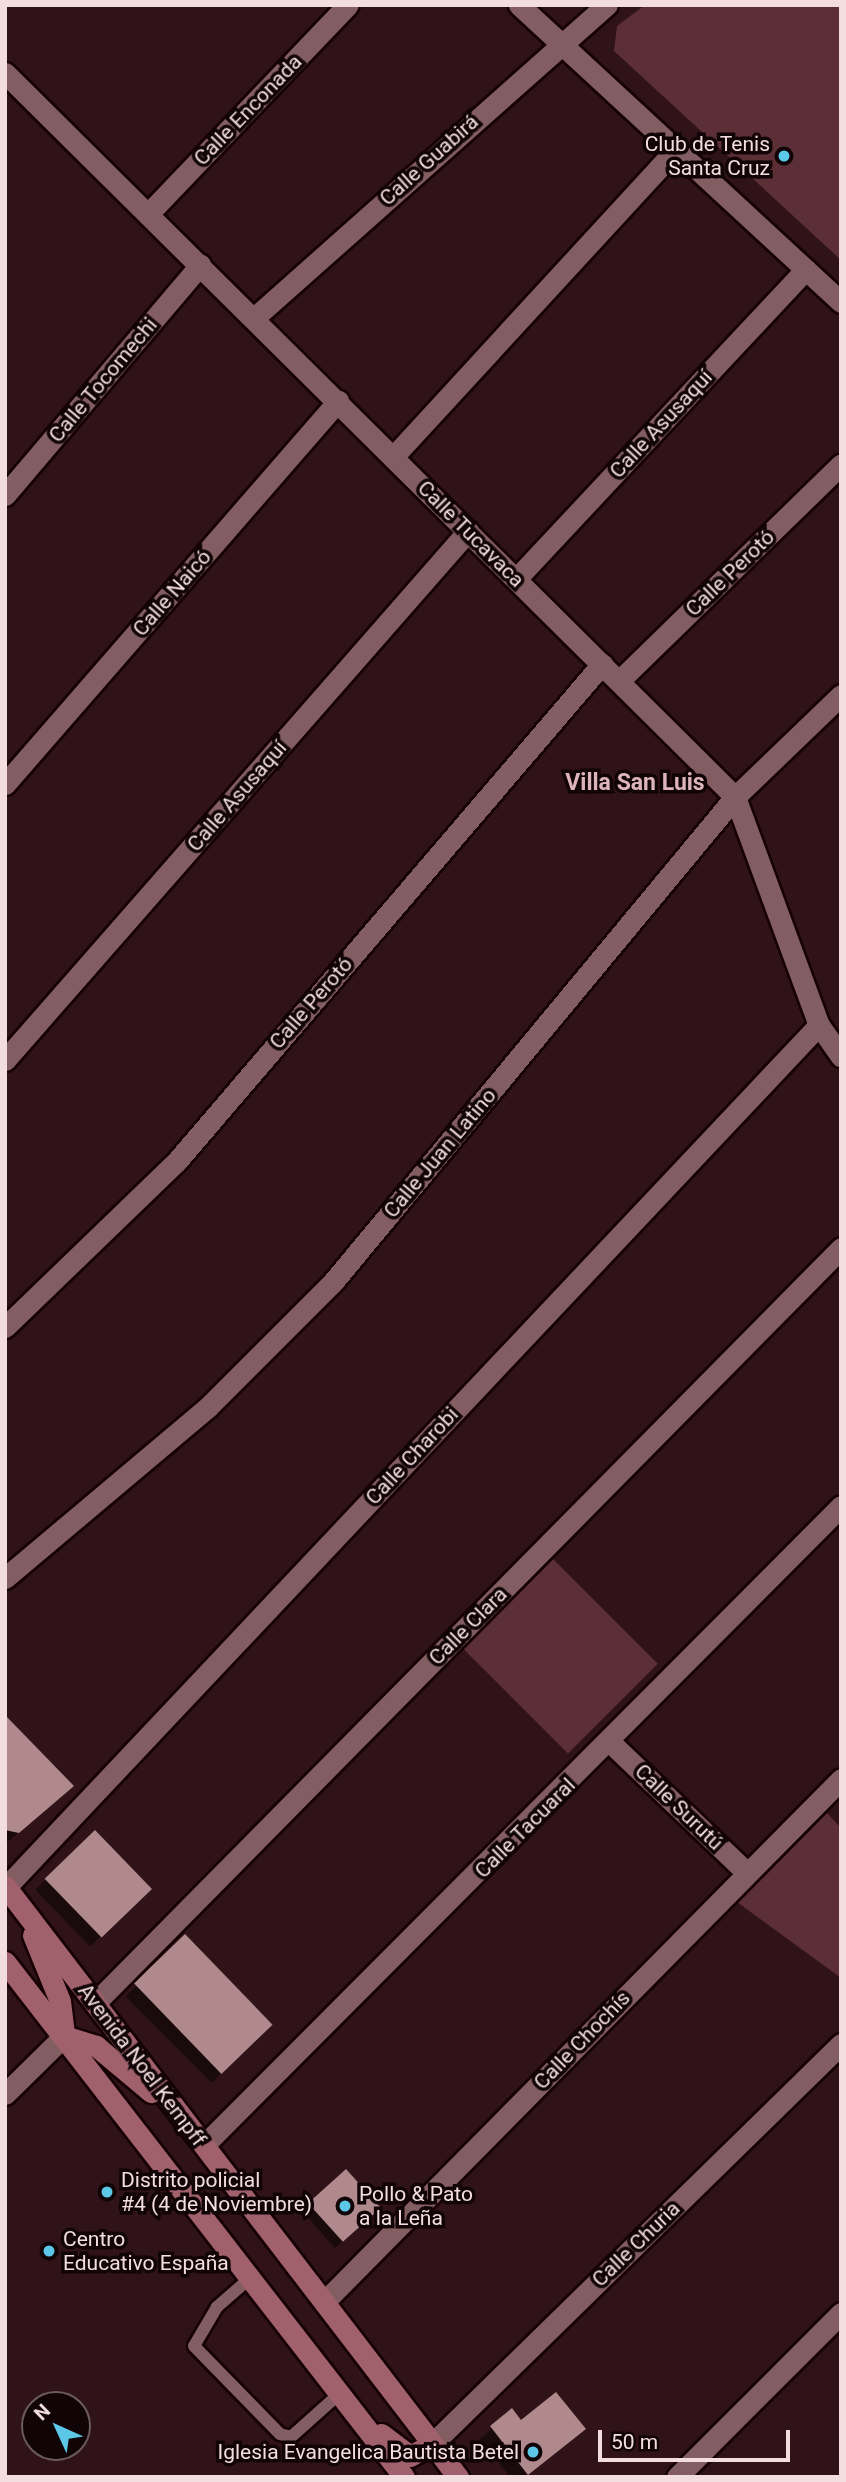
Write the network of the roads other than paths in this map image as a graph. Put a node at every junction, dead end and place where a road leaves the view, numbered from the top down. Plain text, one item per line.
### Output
1 (348, 5) edge
2 (519, 5) edge
3 (607, 5) edge
4 (561, 41) junction
5 (5, 73) edge
6 (676, 149) junction
7 (148, 214) junction
8 (200, 265) junction
9 (806, 269) junction
10 (841, 302) edge
11 (254, 318) junction
12 (338, 401) junction
13 (393, 457) junction
14 (841, 464) edge
15 (5, 495) edge
16 (468, 531) junction
17 (516, 579) junction
18 (601, 664) junction
19 (619, 681) junction
20 (841, 695) edge
21 (5, 784) edge
22 (736, 797) junction
23 (819, 1025) junction
24 (838, 1047) edge
25 (5, 1060) edge
26 (841, 1248) edge
27 (5, 1327) edge
28 (841, 1506) edge
29 (5, 1578) edge
30 (611, 1742) junction
31 (841, 1779) edge
32 (746, 1871) junction
33 (9, 1891) edge
34 (5, 1962) edge
35 (95, 2003) junction
36 (64, 2036) junction
37 (841, 2044) edge
38 (5, 2094) edge
39 (189, 2126) junction
40 (204, 2145) junction
41 (249, 2279) junction
42 (324, 2302) junction
43 (841, 2313) edge
44 (338, 2395) junction
45 (432, 2444) junction
46 (404, 2477) edge
47 (458, 2477) edge
48 (677, 2477) edge

1 - 7 street, Calle Enconada
2 - 4 street
3 - 4 street, Calle Guabirá
4 - 6 street
4 - 11 street, Calle Guabirá
5 - 7 street, Calle Tucavaca
6 - 9 street
6 - 13 street
7 - 8 street, Calle Tucavaca
8 - 11 street, Calle Tucavaca
8 - 15 street, Calle Tocomechi
9 - 10 street
9 - 17 street, Calle Asusaquí
11 - 12 street, Calle Tucavaca
12 - 13 street, Calle Tucavaca
12 - 21 street, Calle Naicó
13 - 16 street, Calle Tucavaca
14 - 19 street, Calle Perotó
16 - 17 street, Calle Tucavaca
16 - 25 street, Calle Asusaquí
17 - 18 street, Calle Tucavaca
18 - 19 street, Calle Tucavaca
18 - 27 street, Calle Perotó
19 - 22 street, Calle Tucavaca
20 - 22 street, Calle Juan Latino
22 - 23 street, Calle Tucavaca
22 - 29 street, Calle Juan Latino
23 - 24 street, Calle Tucavaca
23 - 33 street, Calle Charobi
26 - 35 street, Calle Clara
28 - 30 street, Calle Tacuaral
30 - 32 street, Calle Surutú
30 - 40 street, Calle Tacuaral
31 - 32 street, Calle Chochís
32 - 42 street, Calle Chochís
33 - 35 main road, Avenida Noel Kempff
33 - 36 main road
34 - 36 main road, Avenida Noel Kempff
35 - 39 main road, Avenida Noel Kempff
36 - 38 street
36 - 39 main road
36 - 41 main road, Avenida Noel Kempff
37 - 45 street, Calle Churia
39 - 40 main road, Avenida Noel Kempff
40 - 42 main road, Avenida Noel Kempff
41 - 44 main road, Avenida Noel Kempff
41 - 44 lane
42 - 45 main road, Avenida Noel Kempff
43 - 48 street
44 - 45 main road
44 - 46 main road, Avenida Noel Kempff
45 - 47 main road, Avenida Noel Kempff

